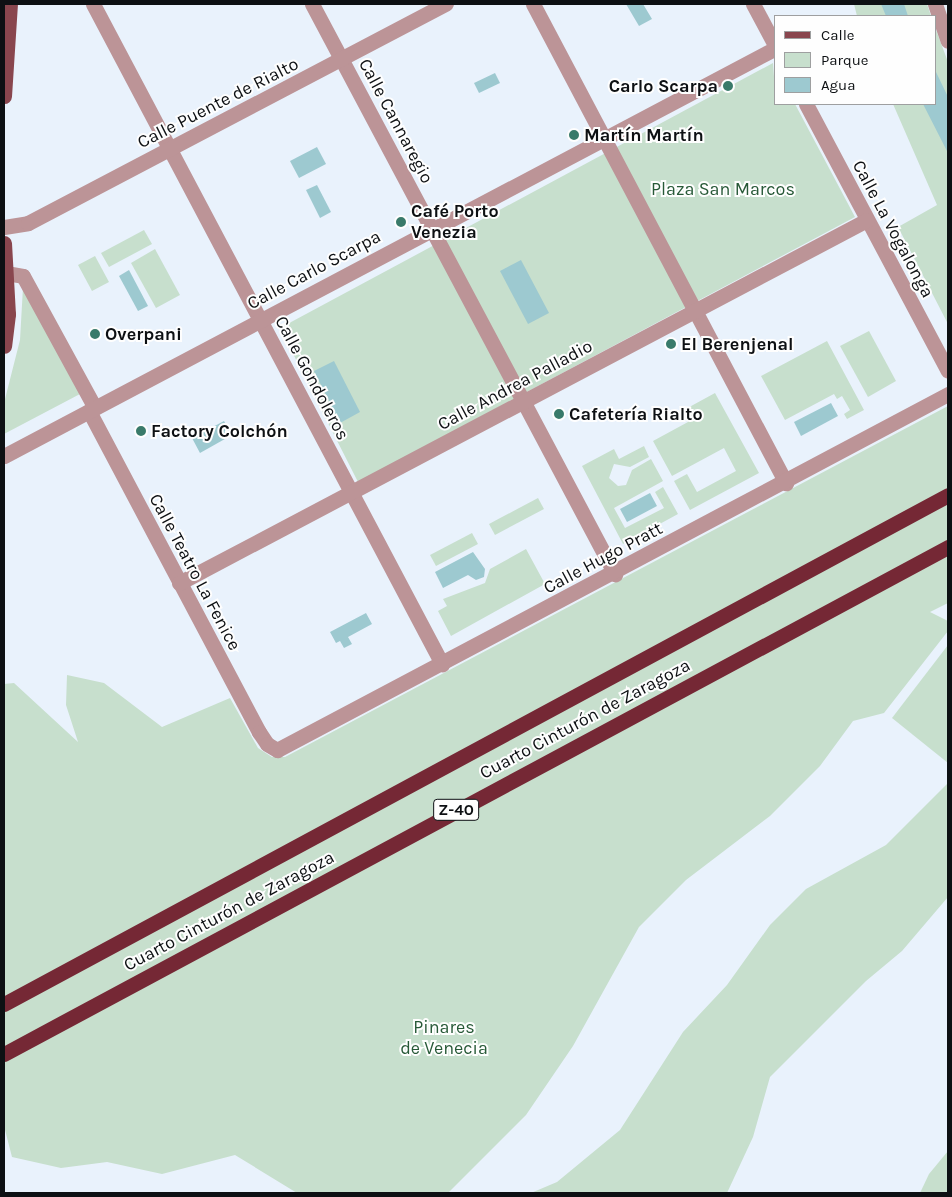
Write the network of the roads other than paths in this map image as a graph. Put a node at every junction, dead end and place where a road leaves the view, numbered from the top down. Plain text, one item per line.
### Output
1 (10, 4) edge
2 (93, 4) edge
3 (312, 4) edge
4 (446, 4) edge
5 (534, 4) edge
6 (753, 4) edge
7 (934, 4) edge
8 (948, 41) edge
9 (774, 43) edge
10 (774, 48) edge
11 (342, 60) junction
12 (4, 96) edge
13 (807, 105) edge
14 (605, 138) junction
15 (169, 149) junction
16 (867, 220) junction
17 (4, 227) edge
18 (432, 230) junction
19 (4, 243) edge
20 (6, 274) junction
21 (696, 310) junction
22 (260, 319) junction
23 (4, 346) edge
24 (948, 371) edge
25 (948, 394) edge
26 (524, 402) junction
27 (92, 410) junction
28 (4, 456) edge
29 (786, 482) junction
30 (351, 493) junction
31 (948, 495) edge
32 (948, 547) edge
33 (614, 574) junction
34 (180, 583) junction
35 (442, 664) junction
36 (272, 748) joint
37 (4, 1004) edge
38 (4, 1054) edge

1 - 12 main road
2 - 15 street, Calle Gondoleros
3 - 11 street, Calle Cannaregio
4 - 11 street, Calle Puente de Rialto
5 - 14 street
6 - 9 street
7 - 8 street
10 - 14 street, Calle Carlo Scarpa
11 - 15 street, Calle Puente de Rialto
11 - 18 street, Calle Cannaregio
13 - 16 street, Calle La Vogalonga
14 - 18 street, Calle Carlo Scarpa
14 - 21 street
15 - 17 street, Calle Puente de Rialto
15 - 22 street, Calle Gondoleros
16 - 21 street, Calle Andrea Palladio
16 - 24 street, Calle La Vogalonga
18 - 22 street, Calle Carlo Scarpa
18 - 26 street, Calle Cannaregio
19 - 20 main road
20 - 23 main road
20 - 27 street, Calle Teatro La Fenice
21 - 26 street, Calle Andrea Palladio
21 - 29 street
22 - 27 street, Calle Carlo Scarpa
22 - 30 street, Calle Gondoleros
25 - 29 street, Calle Hugo Pratt
26 - 30 street, Calle Andrea Palladio
26 - 33 street, Calle Cannaregio
27 - 28 street, Calle Carlo Scarpa
27 - 34 street, Calle Teatro La Fenice
29 - 33 street, Calle Hugo Pratt
30 - 34 street, Calle Andrea Palladio
30 - 35 street, Calle Gondoleros
31 - 37 highway, Cuarto Cinturón de Zaragoza / Z-40
32 - 38 highway, Cuarto Cinturón de Zaragoza / Z-40
33 - 35 street, Calle Hugo Pratt
34 - 36 street, Calle Teatro La Fenice
35 - 36 street, Calle Hugo Pratt

